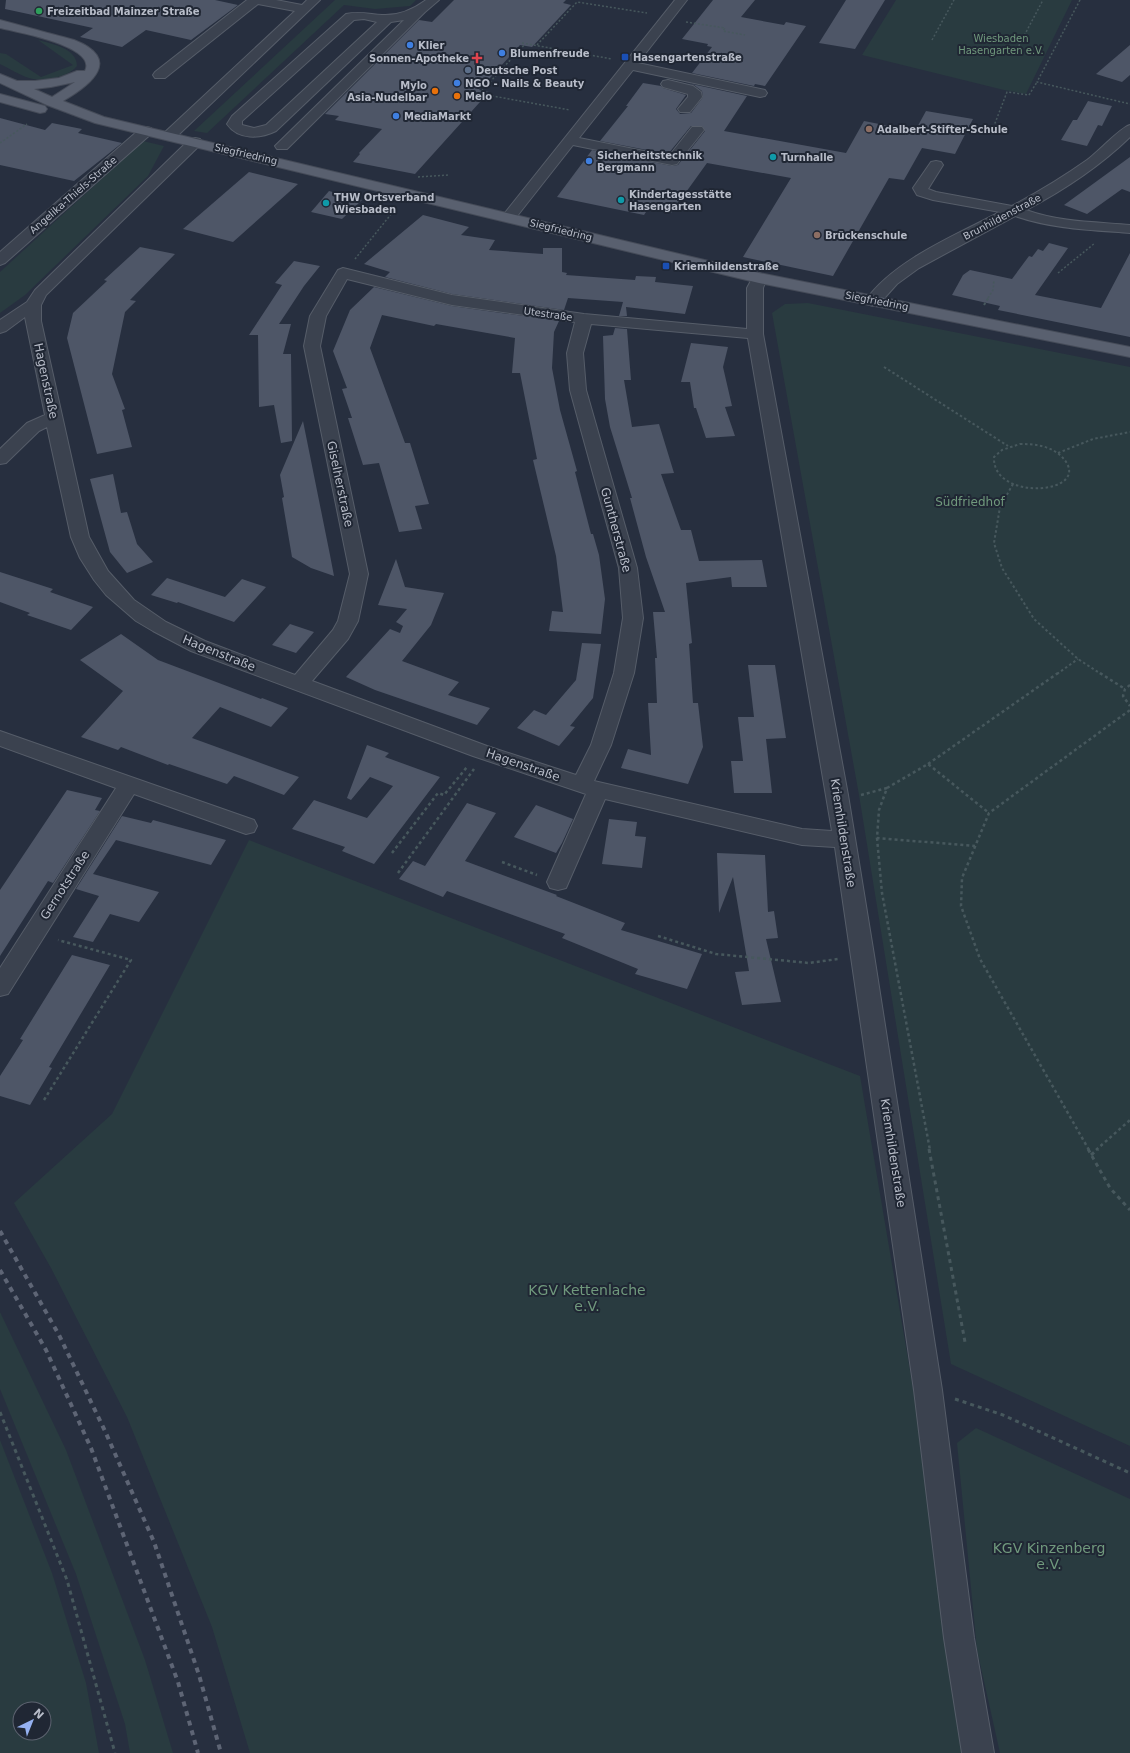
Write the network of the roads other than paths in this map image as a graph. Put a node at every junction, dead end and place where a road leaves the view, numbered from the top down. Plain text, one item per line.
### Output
1 (256, 0) edge
2 (314, 0) edge
3 (681, 0) edge
4 (428, 4) edge
5 (304, 9) junction
6 (387, 20) junction
7 (0, 24) edge
8 (93, 66) junction
9 (627, 67) junction
10 (160, 74) dead end
11 (4, 80) edge
12 (760, 93) dead end
13 (2, 101) edge
14 (49, 106) junction
15 (685, 109) dead end
16 (696, 130) dead end
17 (1130, 130) edge
18 (146, 131) junction
19 (169, 136) junction
20 (570, 140) junction
21 (195, 142) junction
22 (282, 146) dead end
23 (936, 165) dead end
24 (1013, 210) junction
25 (509, 217) junction
26 (1130, 229) edge
27 (0, 260) edge
28 (343, 273) joint
29 (759, 278) junction
30 (873, 301) junction
31 (33, 305) junction
32 (584, 319) junction
33 (0, 328) edge
34 (755, 334) junction
35 (1130, 352) edge
36 (54, 417) junction
37 (0, 459) edge
38 (298, 684) junction
39 (0, 738) edge
40 (129, 784) junction
41 (590, 788) junction
42 (246, 826) dead end
43 (844, 840) junction
44 (558, 882) road end
45 (0, 987) edge
46 (978, 1753) edge

1 - 5 street
1 - 10 street
2 - 5 street
3 - 9 street
4 - 6 street
4 - 22 street
5 - 19 street
6 - 6 street
7 - 8 main road
8 - 11 main road
8 - 14 main road
9 - 12 street
9 - 15 street
9 - 20 street
11 - 14 main road, Siegfriedring
13 - 14 main road
14 - 18 main road, Siegfriedring
16 - 20 street
17 - 24 street, Brunhildenstraße
18 - 19 main road, Siegfriedring
18 - 27 street, Angelika-Thiels-Straße
19 - 21 main road, Siegfriedring
20 - 25 street
21 - 25 main road, Siegfriedring
21 - 31 street
23 - 24 street
24 - 26 street
24 - 30 street, Brunhildenstraße
25 - 29 main road, Siegfriedring
28 - 32 street, Utestraße
28 - 38 street, Giselherstraße
29 - 30 main road, Siegfriedring
29 - 34 street, Kriemhildenstraße
30 - 35 main road, Siegfriedring
31 - 33 street
31 - 36 street, Hagenstraße
32 - 34 street, Utestraße
32 - 41 street, Guntherstraße
34 - 43 street, Kriemhildenstraße
36 - 37 street
36 - 38 street, Hagenstraße
38 - 41 street, Hagenstraße
39 - 40 street
40 - 42 street
40 - 45 street, Gernotstraße
41 - 43 street, Hagenstraße
41 - 44 street, Guntherstraße
43 - 46 street, Kriemhildenstraße

